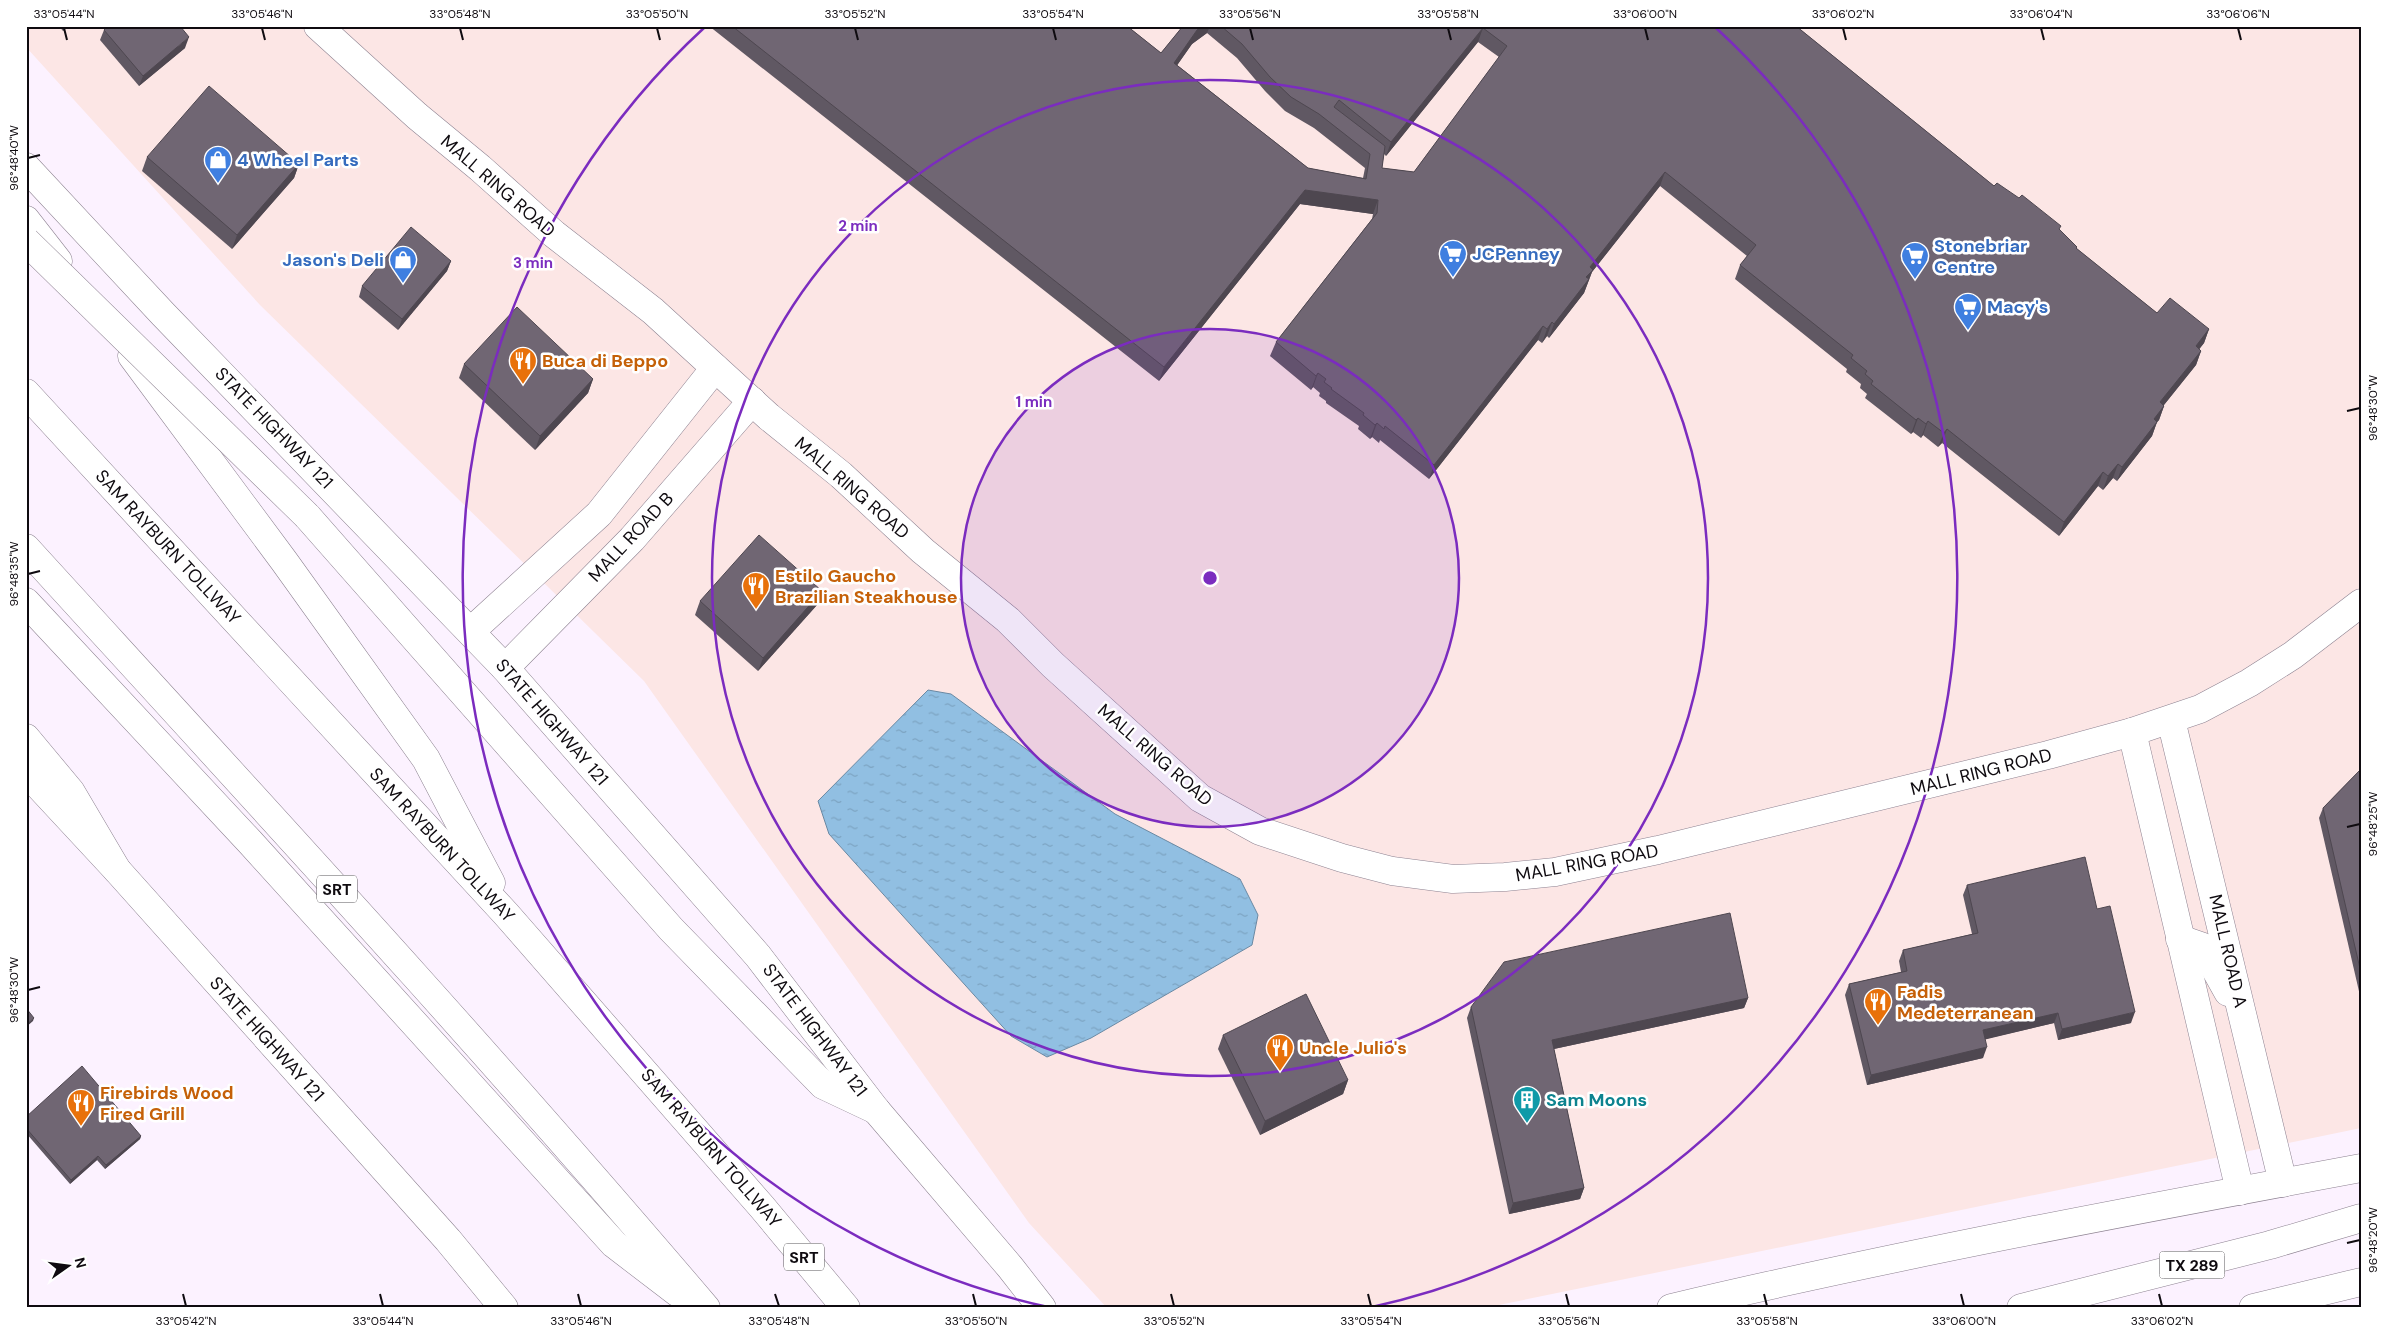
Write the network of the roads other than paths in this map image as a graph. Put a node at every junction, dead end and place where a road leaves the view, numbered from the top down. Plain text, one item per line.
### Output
1 (318, 26) edge
2 (26, 167) edge
3 (26, 220) edge
4 (26, 241) edge
5 (715, 368) junction
6 (26, 393) edge
7 (752, 401) junction
8 (26, 548) edge
9 (26, 602) edge
10 (2361, 603) edge
11 (471, 630) junction
12 (504, 668) junction
13 (2171, 720) junction
14 (2132, 732) junction
15 (26, 738) edge
16 (26, 772) edge
17 (117, 870) junction
18 (506, 914) junction
19 (2180, 939) junction
20 (2245, 1025) junction
21 (876, 1110) junction
22 (2361, 1168) edge
23 (2283, 1182) junction
24 (2240, 1191) junction
25 (2361, 1218) edge
26 (1010, 1267) junction
27 (2361, 1282) edge
28 (504, 1308) edge
29 (697, 1308) edge
30 (706, 1308) edge
31 (846, 1308) edge
32 (1024, 1308) edge
33 (1042, 1308) edge
34 (1055, 1308) edge
35 (1671, 1308) edge
36 (2022, 1308) edge
37 (2253, 1308) edge

1 - 5 main road, MALL RING ROAD
2 - 11 main road, STATE HIGHWAY 121
3 - 18 main road
4 - 21 main road, bridge
5 - 7 main road, MALL RING ROAD
5 - 11 main road
6 - 18 main road, SAM RAYBURN TOLLWAY / SRT
7 - 12 main road, MALL ROAD B
7 - 14 main road, MALL RING ROAD
8 - 30 main road, SRT
9 - 29 main road
10 - 13 main road, MALL RING ROAD
11 - 12 main road, STATE HIGHWAY 121
12 - 21 main road, STATE HIGHWAY 121
13 - 14 main road, MALL RING ROAD
13 - 20 main road, MALL ROAD A
14 - 19 main road
15 - 17 main road
16 - 17 main road, STATE HIGHWAY 121
17 - 28 main road, STATE HIGHWAY 121
18 - 31 main road, SAM RAYBURN TOLLWAY / SRT
19 - 20 main road
19 - 24 main road
20 - 23 main road, MALL ROAD A
21 - 26 main road, STATE HIGHWAY 121
22 - 23 main road
23 - 24 main road
24 - 35 main road
25 - 36 main road, TX 289
26 - 32 main road
26 - 33 main road, STATE HIGHWAY 121
26 - 34 main road
27 - 37 main road

